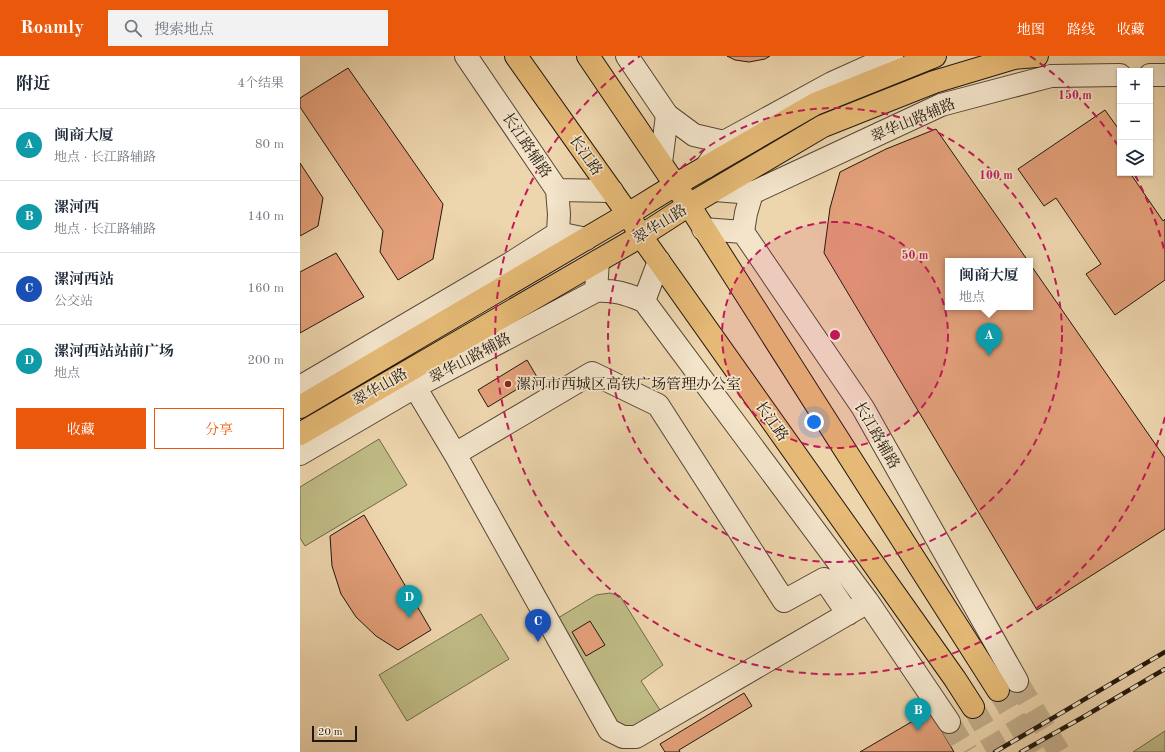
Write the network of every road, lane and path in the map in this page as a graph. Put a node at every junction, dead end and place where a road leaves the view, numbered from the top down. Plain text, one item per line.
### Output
1 (466, 56) edge
2 (516, 56) edge
3 (588, 56) edge
4 (627, 56) edge
5 (892, 56) edge
6 (935, 56) edge
7 (1037, 56) edge
8 (1153, 75) edge
9 (1165, 75) edge
10 (1117, 76) edge
11 (667, 115) junction
12 (724, 142) junction
13 (661, 163) junction
14 (706, 168) junction
15 (675, 185) junction
16 (558, 190) junction
17 (715, 190) junction
18 (612, 191) junction
19 (752, 193) junction
20 (689, 205) junction
21 (628, 214) junction
22 (703, 228) junction
23 (558, 232) junction
24 (743, 232) junction
25 (641, 236) junction
26 (586, 239) junction
27 (598, 261) junction
28 (659, 261) junction
29 (596, 291) junction
30 (644, 301) junction
31 (300, 387) edge
32 (415, 387) junction
33 (300, 407) edge
34 (300, 434) edge
35 (300, 454) edge
36 (454, 454) junction
37 (868, 602) junction
38 (848, 614) junction
39 (1008, 686) joint
40 (973, 707) tunnel mouth
41 (949, 722) tunnel mouth

1 - 16 street, 长江路辅路
2 - 18 main road, 长江路
3 - 13 main road
4 - 11 street
5 - 12 street
6 - 14 main road, 翠华山路
7 - 17 main road, 翠华山路
8 - 9 street
10 - 19 street, 翠华山路辅路
11 - 12 street
11 - 13 street
12 - 14 street
13 - 15 main road
14 - 15 main road, 翠华山路
15 - 20 main road
15 - 21 main road, 翠华山路
16 - 18 street, 长江路辅路
16 - 23 street
17 - 19 street, 翠华山路辅路
17 - 20 main road, 翠华山路
18 - 21 main road, 长江路
19 - 24 street
20 - 22 main road
20 - 25 main road, 翠华山路
21 - 25 main road, 长江路
21 - 26 main road, 翠华山路
22 - 24 street
22 - 39 main road
23 - 26 street
23 - 31 street
24 - 39 street, 长江路辅路
25 - 27 main road, 翠华山路
25 - 28 main road, 长江路
26 - 33 main road, 翠华山路
27 - 29 street
27 - 34 main road, 翠华山路
28 - 30 street
28 - 40 main road, 长江路
29 - 30 street
29 - 32 street, 翠华山路辅路
30 - 37 street
32 - 35 street, 翠华山路辅路
32 - 36 street
36 - 38 street
36 - 38 street
37 - 38 street
37 - 41 street

